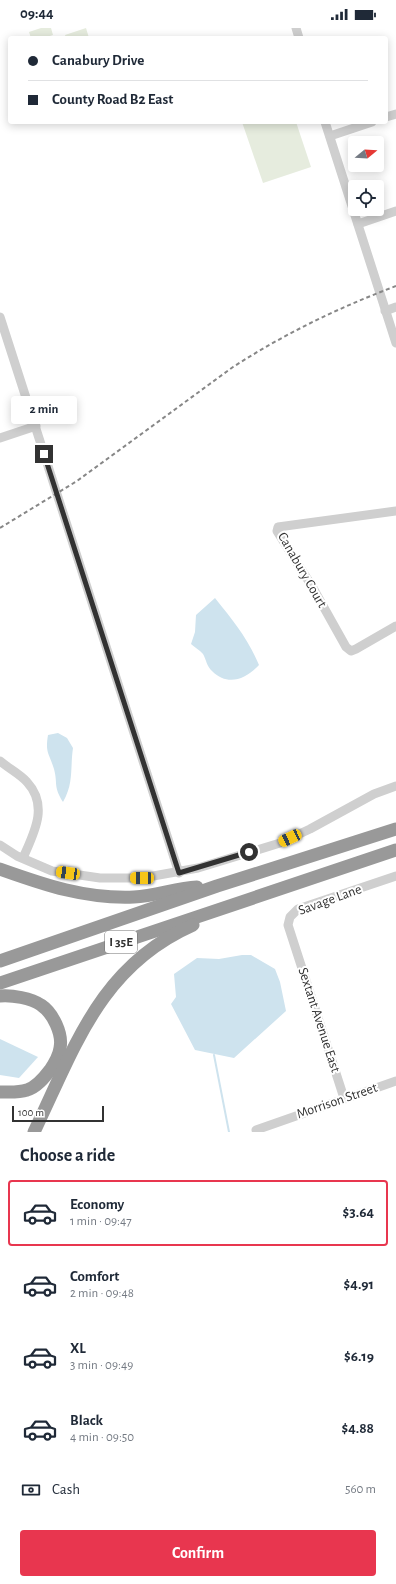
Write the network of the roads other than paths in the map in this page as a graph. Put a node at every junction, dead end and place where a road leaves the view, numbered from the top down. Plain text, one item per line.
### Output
1 (326, 124) edge
2 (366, 124) edge
3 (330, 136) junction
4 (396, 211) edge
5 (358, 224) junction
6 (396, 307) edge
7 (385, 311) junction
8 (0, 317) edge
9 (396, 343) edge
10 (0, 348) edge
11 (10, 348) junction
12 (36, 426) junction
13 (0, 438) edge
14 (396, 511) edge
15 (396, 626) edge
16 (0, 761) edge
17 (396, 786) edge
18 (396, 829) edge
19 (0, 845) edge
20 (396, 850) edge
21 (22, 858) junction
22 (0, 869) edge
23 (179, 873) junction
24 (396, 876) edge
25 (217, 886) junction
26 (243, 901) junction
27 (294, 942) joint
28 (0, 961) edge
29 (0, 983) edge
30 (0, 996) edge
31 (396, 1081) edge
32 (0, 1092) edge
33 (344, 1098) junction
34 (256, 1130) dead end
35 (34, 1132) edge

1 - 3 street
2 - 3 street
3 - 5 street
4 - 5 street
5 - 7 street
6 - 7 street
7 - 9 street
8 - 11 street
10 - 11 street
11 - 12 street
12 - 13 street
12 - 23 street
14 - 15 street, Canabury Court
16 - 21 street
17 - 23 street
18 - 25 highway, I 35E
19 - 21 street
20 - 26 highway, I 35E
21 - 23 street
22 - 25 highway
24 - 27 street, Savage Lane
25 - 28 highway, I 35E
26 - 29 highway, I 35E
26 - 35 highway
27 - 33 street, Sextant Avenue East
30 - 32 highway
31 - 33 street, Morrison Street
33 - 34 street, Morrison Street

